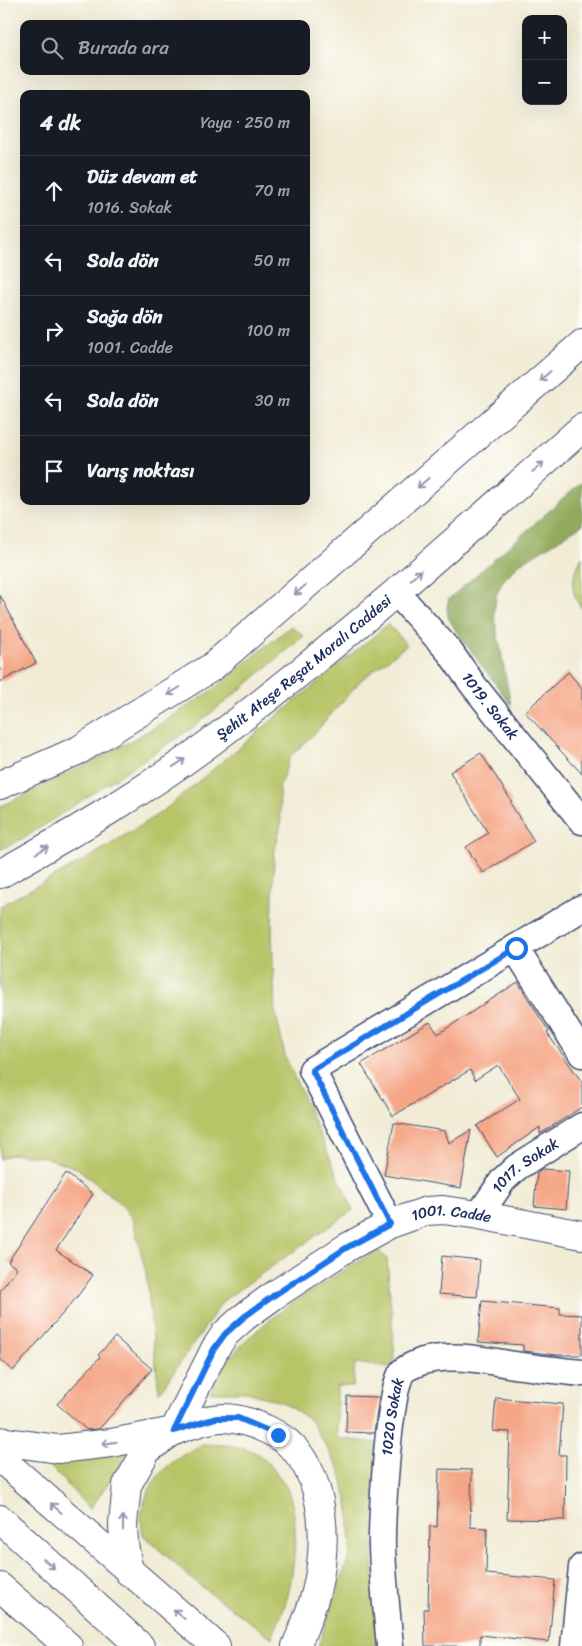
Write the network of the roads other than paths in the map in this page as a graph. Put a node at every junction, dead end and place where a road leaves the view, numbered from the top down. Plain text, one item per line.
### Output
1 (582, 344) edge
2 (582, 428) edge
3 (396, 592) junction
4 (0, 785) edge
5 (582, 821) edge
6 (0, 874) edge
7 (582, 908) edge
8 (516, 948) junction
9 (582, 1054) edge
10 (582, 1126) edge
11 (480, 1215) junction
12 (390, 1224) junction
13 (582, 1235) edge
14 (582, 1373) edge
15 (174, 1431) junction
16 (0, 1441) edge
17 (0, 1458) edge
18 (0, 1519) edge
19 (582, 1567) edge
20 (129, 1572) junction
21 (0, 1587) edge
22 (68, 1646) edge
23 (140, 1646) edge
24 (216, 1646) edge
25 (296, 1646) edge
26 (390, 1646) edge
27 (574, 1646) edge

1 -> 4 main road
3 -> 2 main road, Şehit Ateşe Reşat Moralı Caddesi
3 - 5 street, 1019. Sokak
6 -> 3 main road, Şehit Ateşe Reşat Moralı Caddesi
7 - 8 street
8 - 9 street
8 - 12 street
10 - 11 street, 1017. Sokak
11 - 12 main road, 1001. Cadde
11 - 13 main road, 1001. Cadde
12 - 15 main road, 1001. Cadde
14 - 26 street, 1020 Sokak
15 -> 16 main road
20 -> 15 main road
15 - 25 main road
20 -> 17 main road
18 -> 23 main road
19 - 27 street
24 -> 20 main road
21 - 22 main road

